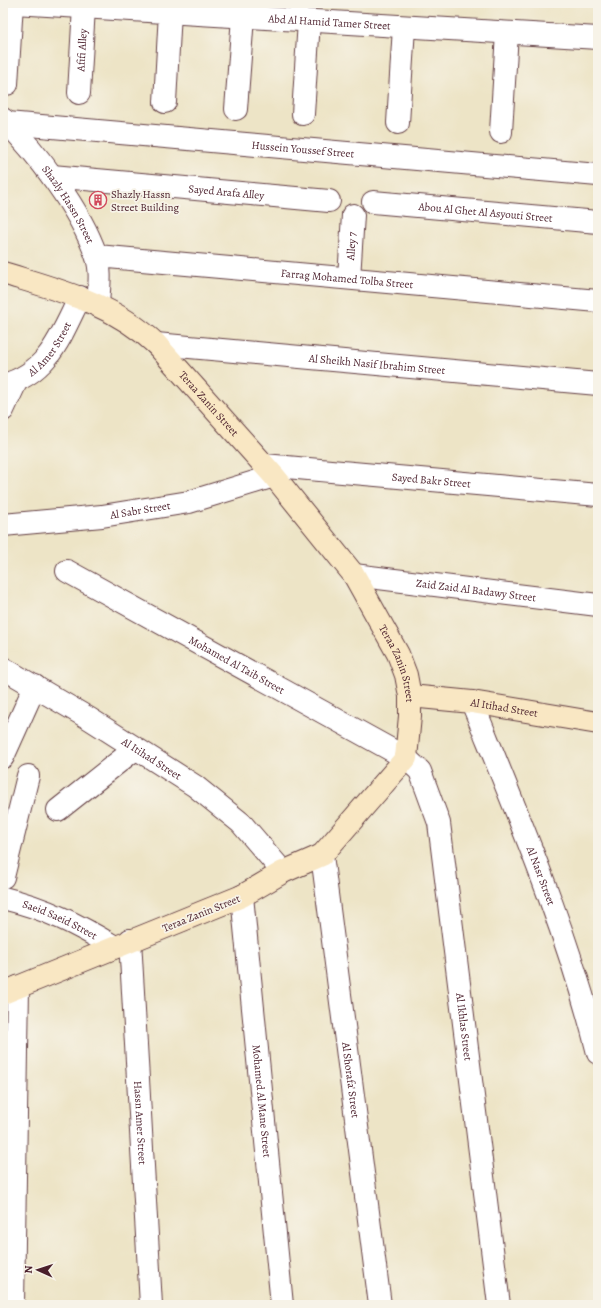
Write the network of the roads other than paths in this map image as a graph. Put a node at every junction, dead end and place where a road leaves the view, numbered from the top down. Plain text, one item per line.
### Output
1 (19, 3) edge
2 (84, 8) junction
3 (170, 12) junction
4 (242, 17) junction
5 (309, 21) junction
6 (404, 27) junction
7 (507, 33) junction
8 (598, 38) edge
9 (7, 84) dead end
10 (79, 93) dead end
11 (164, 102) dead end
12 (236, 109) dead end
13 (303, 114) dead end
14 (5, 121) edge
15 (398, 123) dead end
16 (500, 132) dead end
17 (598, 175) edge
18 (52, 176) junction
19 (329, 201) dead end
20 (373, 202) dead end
21 (353, 215) dead end
22 (598, 222) edge
23 (96, 256) junction
24 (3, 273) edge
25 (349, 278) junction
26 (89, 300) junction
27 (598, 300) edge
28 (156, 344) junction
29 (9, 383) edge
30 (598, 384) edge
31 (3, 410) edge
32 (269, 470) junction
33 (598, 494) edge
34 (3, 525) edge
35 (67, 571) dead end
36 (354, 575) junction
37 (598, 605) edge
38 (3, 668) edge
39 (35, 686) junction
40 (410, 696) junction
41 (472, 702) junction
42 (598, 723) edge
43 (135, 749) junction
44 (3, 757) edge
45 (406, 758) junction
46 (28, 776) dead end
47 (58, 810) dead end
48 (322, 854) junction
49 (283, 872) junction
50 (3, 877) edge
51 (242, 896) junction
52 (3, 898) edge
53 (123, 944) junction
54 (11, 990) edge
55 (598, 1053) edge
56 (8, 1200) edge
57 (8, 1246) edge
58 (13, 1305) edge
59 (152, 1305) edge
60 (282, 1305) edge
61 (380, 1305) edge
62 (499, 1305) edge

1 - 2 street, Abd Al Hamid Tamer Street
1 - 9 street
2 - 3 street, Abd Al Hamid Tamer Street
2 - 10 street, Afifi Alley
3 - 4 street, Abd Al Hamid Tamer Street
3 - 11 street
4 - 5 street, Abd Al Hamid Tamer Street
4 - 12 street
5 - 6 street, Abd Al Hamid Tamer Street
5 - 13 street
6 - 7 street, Abd Al Hamid Tamer Street
6 - 15 street
7 - 8 street, Abd Al Hamid Tamer Street
7 - 16 street
14 - 17 street, Hussein Youssef Street
14 - 18 street, Shazly Hassn Street
18 - 19 street, Sayed Arafa Alley
18 - 23 street, Shazly Hassn Street
20 - 22 street, Abou Al Ghet Al Asyouti Street
21 - 25 street, Alley 7
23 - 25 street, Farrag Mohamed Tolba Street
23 - 26 street, Shazly Hassn Street
24 - 26 street, Teraa Zanin Street
25 - 27 street, Farrag Mohamed Tolba Street
26 - 28 street, Teraa Zanin Street
26 - 29 street, Al Amer Street
28 - 30 street, Al Sheikh Nasif Ibrahim Street
28 - 32 street, Teraa Zanin Street
29 - 31 street
32 - 33 street, Sayed Bakr Street
32 - 34 street, Al Sabr Street
32 - 36 street, Teraa Zanin Street
35 - 45 street, Mohamed Al Taib Street
36 - 37 street, Zaid Zaid Al Badawy Street
36 - 40 street, Teraa Zanin Street
38 - 39 street, Al Itihad Street
39 - 43 street, Al Itihad Street
39 - 44 street
40 - 41 street, Al Itihad Street
40 - 45 street, Teraa Zanin Street
41 - 42 street, Al Itihad Street
41 - 55 street, Al Nasr Street
43 - 47 street
43 - 49 street, Al Itihad Street
45 - 48 street, Teraa Zanin Street
45 - 62 street, Al Ikhlas Street
46 - 50 street
48 - 49 street, Teraa Zanin Street
48 - 61 street, Al Shorafa' Street
49 - 51 street, Teraa Zanin Street
51 - 53 street, Teraa Zanin Street
51 - 60 street, Mohamed Al Mane Street
52 - 53 street, Saeid Saeid Street
53 - 54 street, Teraa Zanin Street
53 - 59 street, Hassn Amer Street
54 - 56 street
56 - 57 street
57 - 58 street

